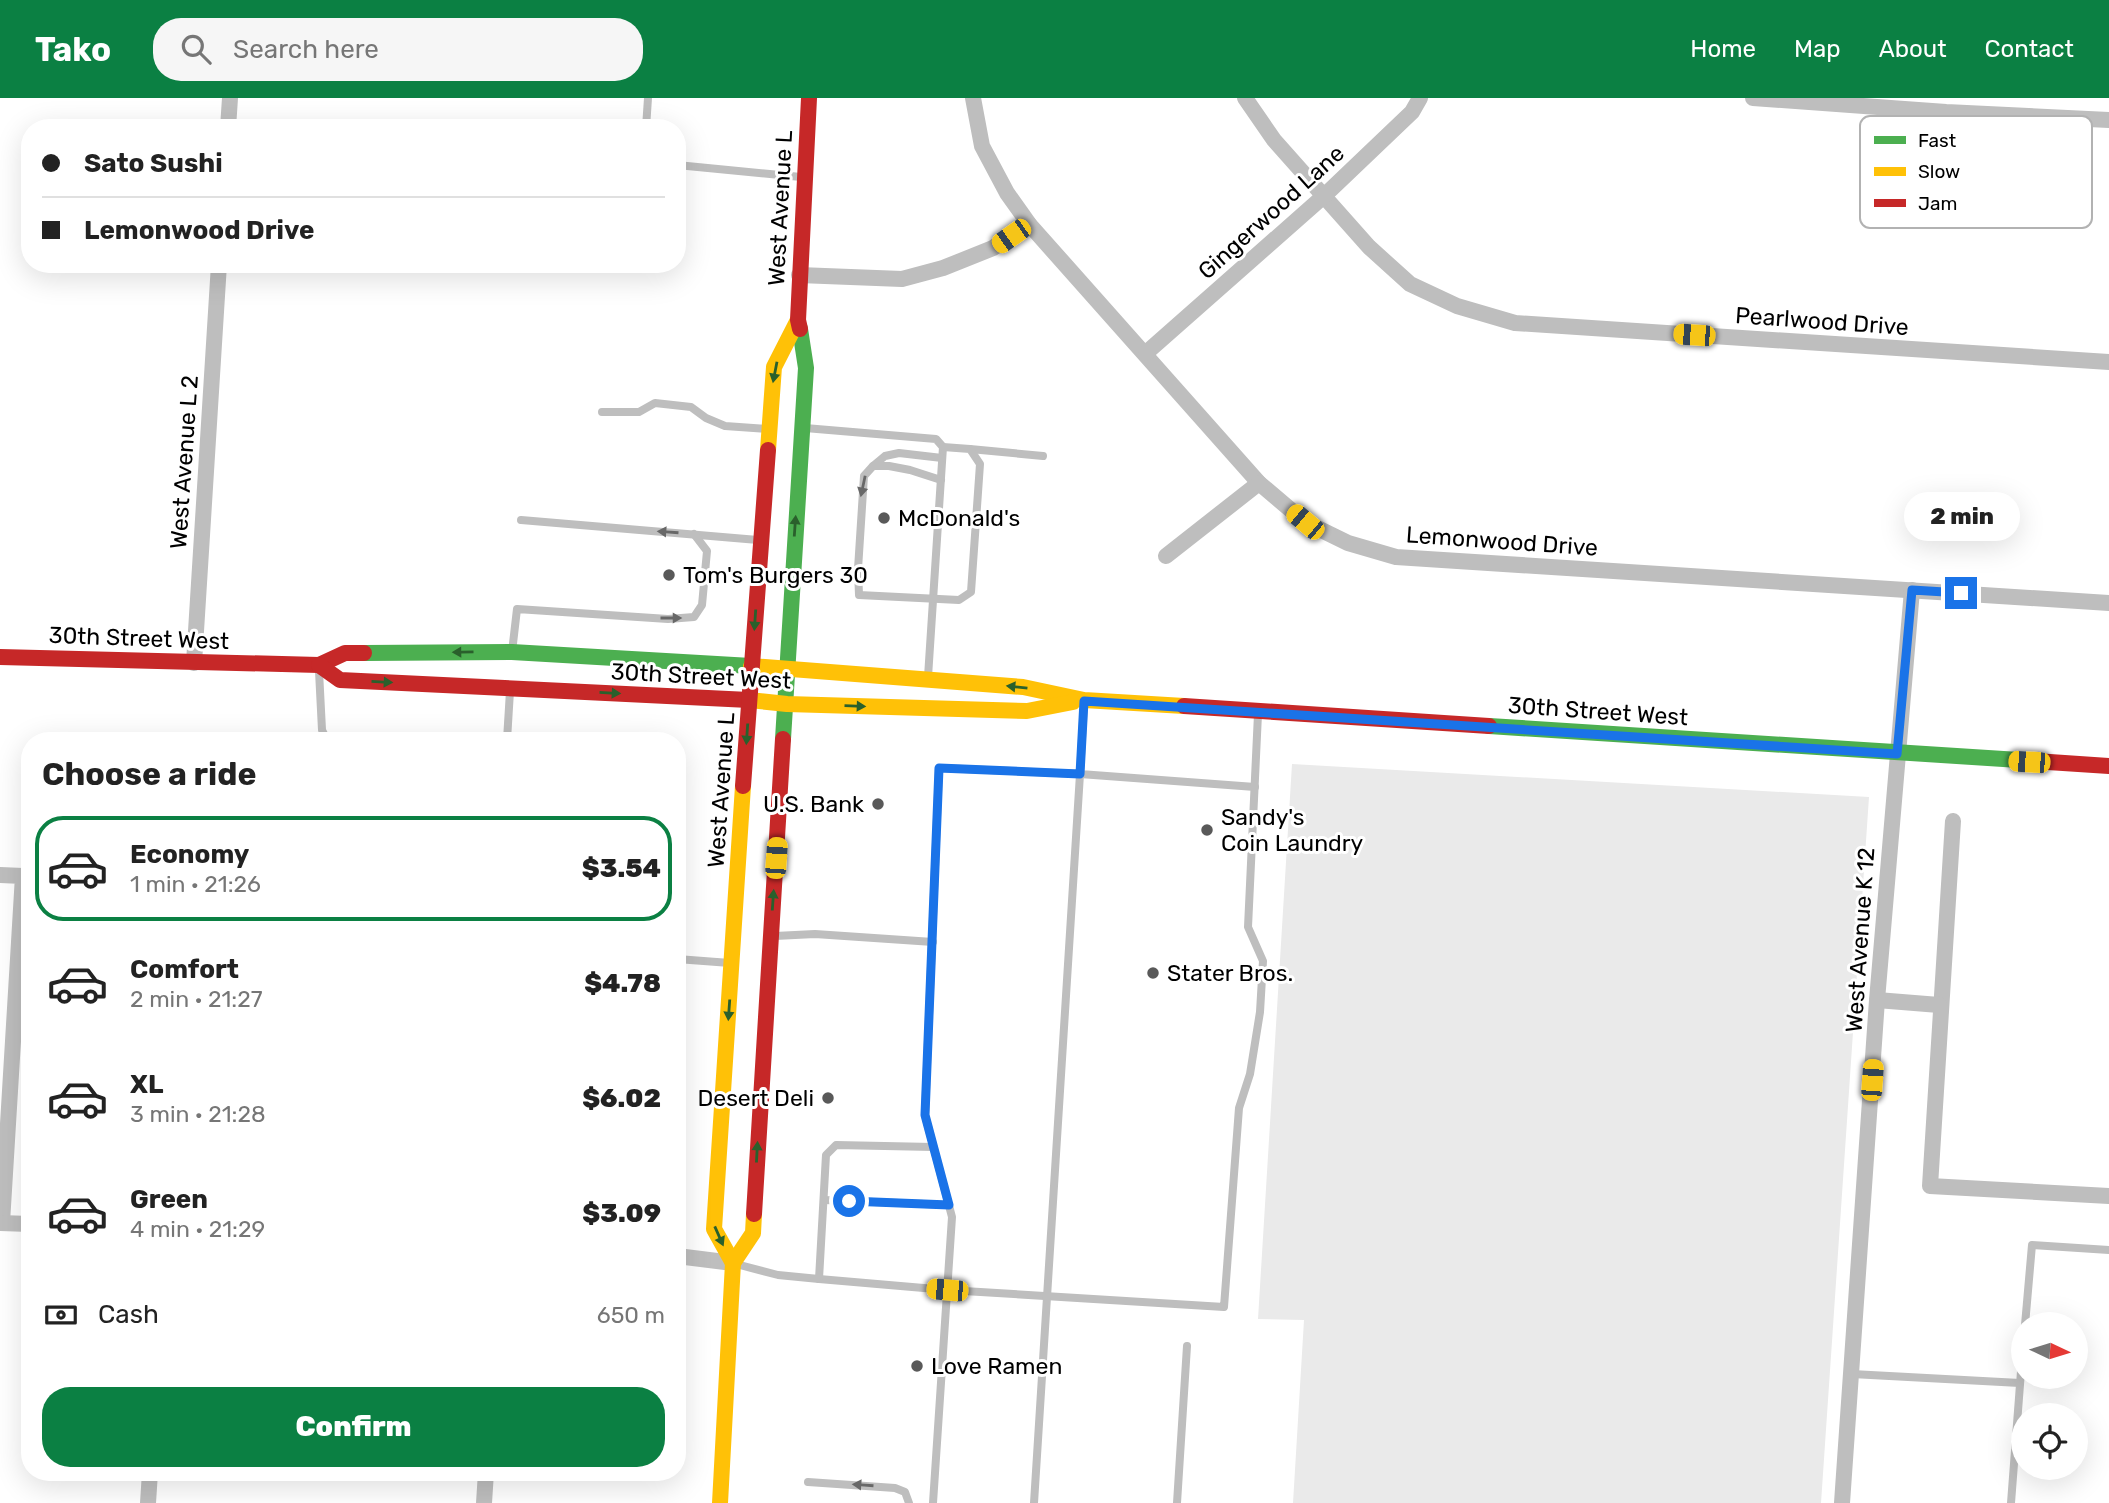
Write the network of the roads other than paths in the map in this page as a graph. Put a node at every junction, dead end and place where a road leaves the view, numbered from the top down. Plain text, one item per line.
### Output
1 (230, 98) edge
2 (648, 98) edge
3 (809, 98) edge
4 (973, 98) edge
5 (1245, 98) edge
6 (1420, 98) edge
7 (1753, 98) edge
8 (1947, 105) edge
9 (2066, 116) edge
10 (229, 119) edge
11 (647, 119) edge
12 (686, 166) edge
13 (804, 177) junction
14 (1325, 195) junction
15 (1029, 224) junction
16 (218, 273) edge
17 (799, 275) junction
18 (798, 320) junction
19 (1146, 354) junction
20 (2109, 362) edge
21 (602, 412) dead end
22 (802, 428) junction
23 (769, 429) junction
24 (943, 447) junction
25 (970, 449) junction
26 (1043, 456) dead end
27 (942, 458) junction
28 (873, 466) junction
29 (941, 480) junction
30 (1259, 483) junction
31 (521, 520) dead end
32 (694, 534) junction
33 (761, 540) junction
34 (1167, 556) dead end
35 (1912, 590) junction
36 (934, 598) junction
37 (2109, 603) edge
38 (512, 652) junction
39 (0, 657) edge
40 (194, 663) junction
41 (319, 665) junction
42 (751, 666) junction
43 (788, 668) junction
44 (928, 680) junction
45 (511, 688) junction
46 (749, 700) junction
47 (1084, 701) junction
48 (786, 704) junction
49 (1258, 712) junction
50 (324, 732) edge
51 (508, 732) edge
52 (1897, 754) junction
53 (2109, 766) edge
54 (1080, 774) junction
55 (1255, 787) junction
56 (1953, 821) dead end
57 (0, 875) edge
58 (21, 876) edge
59 (21, 908) edge
60 (770, 936) junction
61 (933, 942) junction
62 (686, 960) edge
63 (733, 963) junction
64 (1877, 1000) junction
65 (1940, 1005) junction
66 (933, 1147) junction
67 (2109, 1196) edge
68 (824, 1200) junction
69 (949, 1205) junction
70 (1, 1223) edge
71 (21, 1224) edge
72 (2109, 1250) edge
73 (686, 1257) edge
74 (733, 1263) junction
75 (819, 1279) junction
76 (947, 1290) junction
77 (1047, 1296) junction
78 (2026, 1312) edge
79 (1187, 1346) dead end
80 (1852, 1374) junction
81 (2011, 1383) edge
82 (2019, 1390) edge
83 (149, 1481) edge
84 (485, 1481) edge
85 (808, 1482) dead end
86 (148, 1503) edge
87 (484, 1503) edge
88 (720, 1503) edge
89 (909, 1503) edge
90 (933, 1503) edge
91 (1034, 1503) edge
92 (1177, 1503) edge
93 (1842, 1503) edge
94 (2011, 1503) edge

1 - 10 street
2 - 11 lane
3 - 13 main road, West Avenue L
4 - 15 street, Lemonwood Drive
5 - 14 street, Pearlwood Drive
6 - 14 street, Gingerwood Lane
7 - 8 street
8 - 9 street
12 - 13 lane
13 - 17 main road, West Avenue L
14 - 19 street, Gingerwood Lane
14 - 20 street, Pearlwood Drive
15 - 17 street
15 - 19 street, Lemonwood Drive
16 - 40 street, West Avenue L 2
17 - 18 main road, West Avenue L
18 - 22 main road, West Avenue L
18 -> 23 main road, West Avenue L
19 - 30 street, Lemonwood Drive
21 - 23 lane
22 - 24 lane
43 -> 22 main road, West Avenue L
23 - 33 main road, West Avenue L
24 - 25 lane
24 - 27 lane
25 - 26 lane
25 - 36 lane
27 - 28 lane
27 - 29 lane
28 - 29 lane
28 -> 36 lane
29 - 36 lane
30 - 34 street
30 - 35 street, Lemonwood Drive
32 -> 31 lane
32 - 33 lane
38 -> 32 lane
33 -> 42 main road, West Avenue L
35 - 37 street, Lemonwood Drive
35 - 52 street, West Avenue K 12
36 - 44 lane
38 -> 41 main road, 30th Street West
38 - 42 main road, 30th Street West
39 - 40 main road, 30th Street West
40 - 41 main road, 30th Street West
41 -> 45 main road, 30th Street West
41 - 50 lane
42 - 43 main road, 30th Street West
42 - 46 main road, West Avenue L
43 - 44 main road, 30th Street West
43 - 48 main road, West Avenue L
47 -> 44 main road, 30th Street West
45 -> 46 main road, 30th Street West
45 - 51 lane
46 - 48 main road, 30th Street West
46 -> 63 main road, West Avenue L
48 -> 47 main road, 30th Street West
47 - 49 main road, 30th Street West
47 - 54 lane
60 -> 48 main road, West Avenue L
49 - 52 main road, 30th Street West
49 - 55 lane
52 - 53 main road, 30th Street West
52 - 64 street, West Avenue K 12
54 - 55 lane
54 - 61 lane
54 - 77 lane
55 - 77 lane
56 - 65 street
57 - 58 street
59 - 70 street
60 - 61 lane
74 -> 60 main road, West Avenue L
61 - 66 lane
62 - 63 lane
63 -> 74 main road, West Avenue L
64 - 65 street
64 - 80 street, West Avenue K 12
65 - 67 street
66 - 68 lane
66 - 69 lane
68 - 69 lane
68 - 75 lane
69 - 76 lane
70 - 71 street
72 - 78 lane
73 - 74 street
74 - 75 lane
74 - 88 main road
75 - 76 lane
76 - 77 lane
76 - 90 lane
77 - 91 lane
79 - 92 lane
80 - 81 lane
80 - 93 street, West Avenue K 12
82 - 94 lane
83 - 86 street
84 - 87 street
89 -> 85 lane

